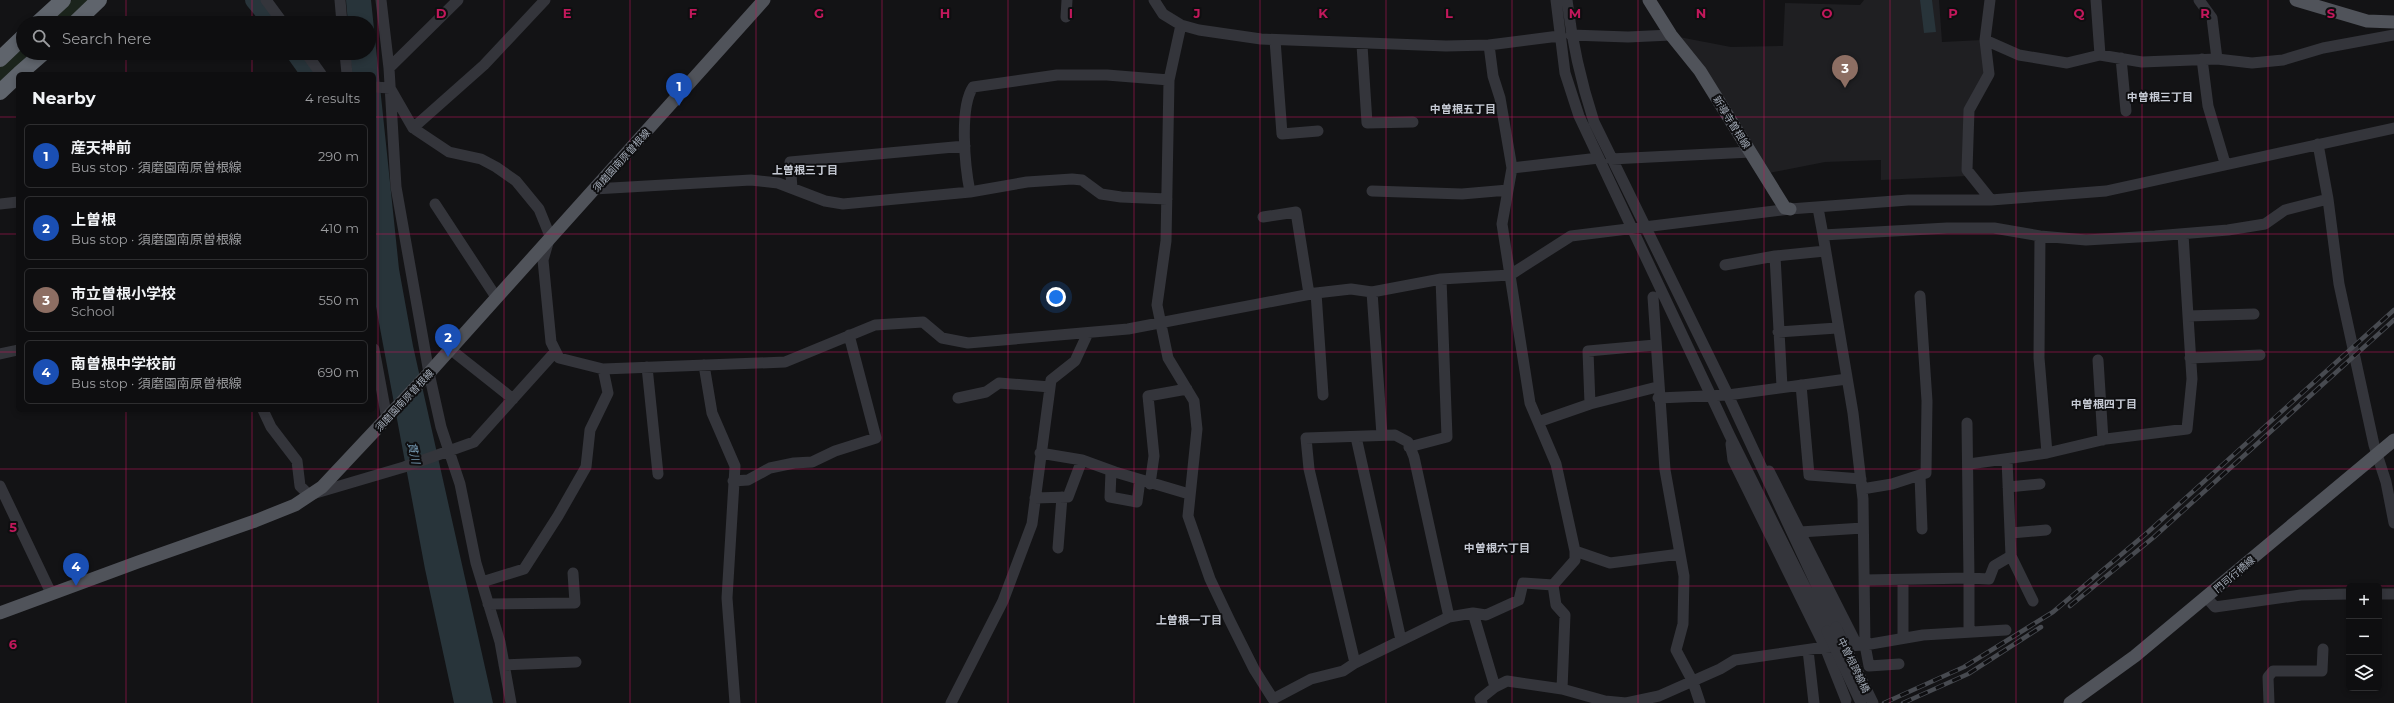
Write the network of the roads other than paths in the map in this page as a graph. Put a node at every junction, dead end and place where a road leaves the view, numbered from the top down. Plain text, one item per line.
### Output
1 (63, 0) edge
2 (99, 0) edge
3 (266, 0) edge
4 (340, 0) edge
5 (381, 0) edge
6 (458, 0) edge
7 (545, 0) edge
8 (764, 0) edge
9 (1067, 0) edge
10 (1154, 0) edge
11 (1556, 0) edge
12 (1567, 0) edge
13 (1650, 0) edge
14 (1990, 0) edge
15 (2096, 0) edge
16 (2199, 0) edge
17 (2296, 0) edge
18 (46, 16) edge
19 (82, 16) edge
20 (278, 16) edge
21 (341, 16) edge
22 (1066, 17) dead end
23 (2394, 22) edge
24 (1182, 25) junction
25 (1571, 35) junction
26 (1671, 35) junction
27 (2394, 35) edge
28 (1559, 36) junction
29 (1275, 40) junction
30 (1985, 40) junction
31 (16, 44) edge
32 (1362, 44) junction
33 (1489, 44) junction
34 (2100, 55) junction
35 (2121, 58) junction
36 (0, 59) edge
37 (2202, 59) junction
38 (2218, 59) junction
39 (35, 60) edge
40 (311, 60) edge
41 (346, 60) edge
42 (389, 68) junction
43 (22, 72) edge
44 (320, 72) edge
45 (347, 72) edge
46 (16, 78) edge
47 (1168, 80) junction
48 (376, 87) edge
49 (389, 88) junction
50 (0, 92) edge
51 (2126, 111) dead end
52 (1413, 122) dead end
53 (413, 128) junction
54 (2394, 128) edge
55 (1318, 131) dead end
56 (2318, 144) junction
57 (965, 146) junction
58 (1751, 152) junction
59 (1598, 158) junction
60 (1611, 159) junction
61 (2225, 163) junction
62 (1512, 168) junction
63 (792, 188) junction
64 (594, 189) junction
65 (1508, 190) junction
66 (1372, 191) dead end
67 (970, 192) junction
68 (1167, 199) junction
69 (2328, 199) junction
70 (1991, 200) junction
71 (16, 202) edge
72 (0, 204) edge
73 (435, 204) dead end
74 (1818, 208) junction
75 (1790, 210) junction
76 (1263, 217) dead end
77 (1646, 226) junction
78 (1633, 229) junction
79 (2183, 234) junction
80 (1823, 235) junction
81 (550, 236) junction
82 (2040, 236) junction
83 (1825, 251) junction
84 (1775, 256) junction
85 (1725, 265) dead end
86 (1510, 275) junction
87 (1441, 279) junction
88 (1372, 292) junction
89 (1312, 294) junction
90 (1920, 296) dead end
91 (496, 297) junction
92 (1653, 297) dead end
93 (2254, 314) dead end
94 (2188, 316) junction
95 (1160, 322) junction
96 (1838, 328) junction
97 (1778, 332) junction
98 (1088, 333) junction
99 (849, 335) junction
100 (1655, 345) junction
101 (450, 349) junction
102 (16, 350) edge
103 (555, 352) junction
104 (0, 354) edge
105 (2260, 355) dead end
106 (376, 358) edge
107 (2190, 358) junction
108 (2098, 360) dead end
109 (704, 365) junction
110 (647, 367) junction
111 (603, 369) junction
112 (428, 375) junction
113 (1847, 379) junction
114 (1801, 385) junction
115 (1050, 386) junction
116 (1782, 387) junction
117 (1187, 389) junction
118 (1658, 393) junction
119 (1323, 395) dead end
120 (1711, 395) junction
121 (1728, 395) junction
122 (958, 398) dead end
123 (513, 399) junction
124 (1590, 404) junction
125 (264, 412) edge
126 (389, 416) junction
127 (1538, 422) junction
128 (1967, 423) dead end
129 (1382, 435) junction
130 (1746, 435) junction
131 (1356, 436) junction
132 (1730, 436) junction
133 (2103, 440) junction
134 (2394, 440) edge
135 (1409, 447) junction
136 (446, 453) junction
137 (1040, 453) junction
138 (2378, 453) junction
139 (2047, 454) junction
140 (2007, 459) junction
141 (1082, 460) junction
142 (1969, 464) junction
143 (1111, 471) junction
144 (658, 474) dead end
145 (1920, 475) junction
146 (733, 481) junction
147 (1145, 482) junction
148 (1861, 484) junction
149 (2040, 484) dead end
150 (0, 487) edge
151 (2008, 487) junction
152 (1189, 494) junction
153 (310, 495) junction
154 (1062, 497) junction
155 (1035, 498) junction
156 (2394, 523) edge
157 (1863, 528) junction
158 (1922, 529) dead end
159 (2046, 530) dead end
160 (1800, 532) junction
161 (2011, 533) junction
162 (1058, 548) dead end
163 (1575, 550) junction
164 (1680, 554) junction
165 (2011, 556) junction
166 (572, 573) dead end
167 (1969, 578) junction
168 (1864, 580) junction
169 (1903, 580) junction
170 (482, 582) junction
171 (1553, 585) junction
172 (51, 593) junction
173 (2346, 594) edge
174 (2382, 594) edge
175 (2394, 594) edge
176 (2206, 597) junction
177 (2033, 601) dead end
178 (488, 604) junction
179 (0, 613) edge
180 (1473, 613) junction
181 (1449, 617) junction
182 (1831, 629) junction
183 (2006, 630) dead end
184 (1969, 632) junction
185 (1903, 638) junction
186 (1401, 640) junction
187 (1861, 645) junction
188 (1824, 647) junction
189 (2323, 649) dead end
190 (1808, 650) junction
191 (576, 662) dead end
192 (1355, 663) junction
193 (1899, 664) dead end
194 (504, 665) junction
195 (1693, 682) junction
196 (1495, 687) junction
197 (1562, 689) junction
198 (1846, 700) dead end
199 (1478, 702) edge
200 (511, 703) edge
201 (735, 703) edge
202 (951, 703) edge
203 (1700, 703) edge
204 (1814, 703) edge
205 (1861, 703) edge
206 (1873, 703) edge
207 (2070, 703) edge
208 (2269, 703) edge

1 - 18 highway
2 - 19 highway
3 - 20 street
4 - 21 street
5 - 42 street
6 - 42 street
7 - 53 street
8 - 64 main road, 須磨園南原曽根線
9 - 22 street
10 - 24 street
11 - 28 street
12 - 25 street
13 - 26 main road, 新導寺曽根線
14 - 30 street
15 - 34 street
16 - 38 street
17 - 23 main road
24 - 29 street
24 - 47 street
25 - 26 street
25 - 60 street
26 - 58 main road, 新導寺曽根線
27 - 38 street
28 - 33 street
28 - 59 street
29 - 32 street
29 - 55 street
30 - 34 street
30 - 70 street
31 - 36 highway
32 - 33 street
32 - 52 street
33 - 62 street
34 - 35 street
35 - 37 street
35 - 51 street
37 - 38 street
37 - 61 street
39 - 43 highway
40 - 44 street
41 - 45 street
42 - 49 street
46 - 50 highway
47 - 57 street
47 - 68 street
48 - 49 street
49 - 53 street
49 - 112 street
53 - 81 street
54 - 56 street
56 - 61 street
56 - 69 street
57 - 63 street
57 - 67 street
58 - 60 street
58 - 75 main road, 新導寺曽根線
59 - 62 street
59 - 78 street
60 - 77 street
61 - 70 street
62 - 65 street
63 - 64 street
63 - 67 street
64 - 81 main road, 須磨園南原曽根線
65 - 66 street
65 - 86 street
67 - 68 street
68 - 95 street
69 - 79 street
69 - 138 street
70 - 74 street
71 - 72 street
73 - 91 street
74 - 75 street
74 - 80 street
75 - 77 street
76 - 89 street
77 - 78 street
77 - 121 street
78 - 86 street
78 - 120 street
79 - 82 street
79 - 94 street
80 - 82 street
80 - 83 street
81 - 91 main road, 須磨園南原曽根線
81 - 103 street
82 - 139 street
83 - 84 street
83 - 96 street
84 - 85 street
84 - 97 street
86 - 87 street
86 - 127 street
87 - 88 street
87 - 135 street
88 - 89 street
88 - 129 street
89 - 95 street
89 - 119 street
90 - 145 street
91 - 101 main road, 須磨園南原曽根線
92 - 100 street
93 - 94 street
94 - 107 street
95 - 98 street
95 - 117 street
96 - 97 street
96 - 113 street
97 - 116 street
98 - 99 street
98 - 115 street
99 - 109 street
99 - 146 street
100 - 118 street
100 - 124 street
101 - 112 main road, 須磨園南原曽根線
101 - 123 street
102 - 104 street
103 - 111 street
103 - 123 street
105 - 107 street
106 - 126 street
107 - 133 street
108 - 133 street
109 - 110 street
109 - 146 street
110 - 111 street
110 - 144 street
111 - 170 street
112 - 126 main road, 須磨園南原曽根線
112 - 136 street
113 - 114 street
113 - 148 street
114 - 116 street
114 - 148 street
115 - 122 street
115 - 137 street
116 - 121 street
117 - 147 street
117 - 152 street
118 - 120 street
118 - 124 street
118 - 164 street
120 - 121 street
120 - 132 street
121 - 130 street
123 - 136 street
124 - 127 street
125 - 153 street
126 - 153 main road, 須磨園南原曽根線
127 - 163 street
128 - 142 street
129 - 131 street
129 - 135 street
130 - 160 street
130 - 182 street
131 - 186 street
131 - 192 street
132 - 182 street
132 - 188 street
133 - 139 street
134 - 138 main road, 門司行橋線
135 - 181 street
136 - 153 street
136 - 170 street
137 - 141 street
137 - 155 street
138 - 156 street
138 - 176 main road, 門司行橋線
139 - 140 street
140 - 142 street
140 - 151 street
141 - 143 street
141 - 154 street
142 - 167 street
143 - 147 street
143 - 147 street
145 - 148 street
145 - 158 street
146 - 201 street
147 - 152 street
148 - 157 street
149 - 151 street
150 - 172 street
151 - 161 street
152 - 192 street
153 - 172 main road, 須磨園南原曽根線
154 - 155 street
154 - 162 street
155 - 202 street
157 - 160 street
157 - 168 street
159 - 161 street
160 - 187 street
161 - 165 street
163 - 164 street
163 - 171 street
164 - 195 street
165 - 167 street
165 - 177 street
166 - 178 street
167 - 169 street
167 - 184 street
168 - 169 street
168 - 187 street
169 - 185 street
170 - 178 street
171 - 180 street
171 - 197 street
172 - 179 main road, 須磨園南原曽根線
173 - 176 street
174 - 175 street
176 - 207 main road, 門司行橋線
178 - 194 street
180 - 181 street
180 - 196 street
181 - 186 street
182 - 205 street, 中曽根跨線橋, bridge
182 - 206 street, 中曽根跨線橋, bridge
183 - 184 street
184 - 185 street
185 - 187 street
186 - 192 street
187 - 188 street
187 - 193 street
188 - 190 street
188 - 198 street
189 - 208 street
190 - 195 street
190 - 204 street
191 - 194 street
194 - 200 street
195 - 197 street
195 - 203 street
196 - 197 street
196 - 199 street

